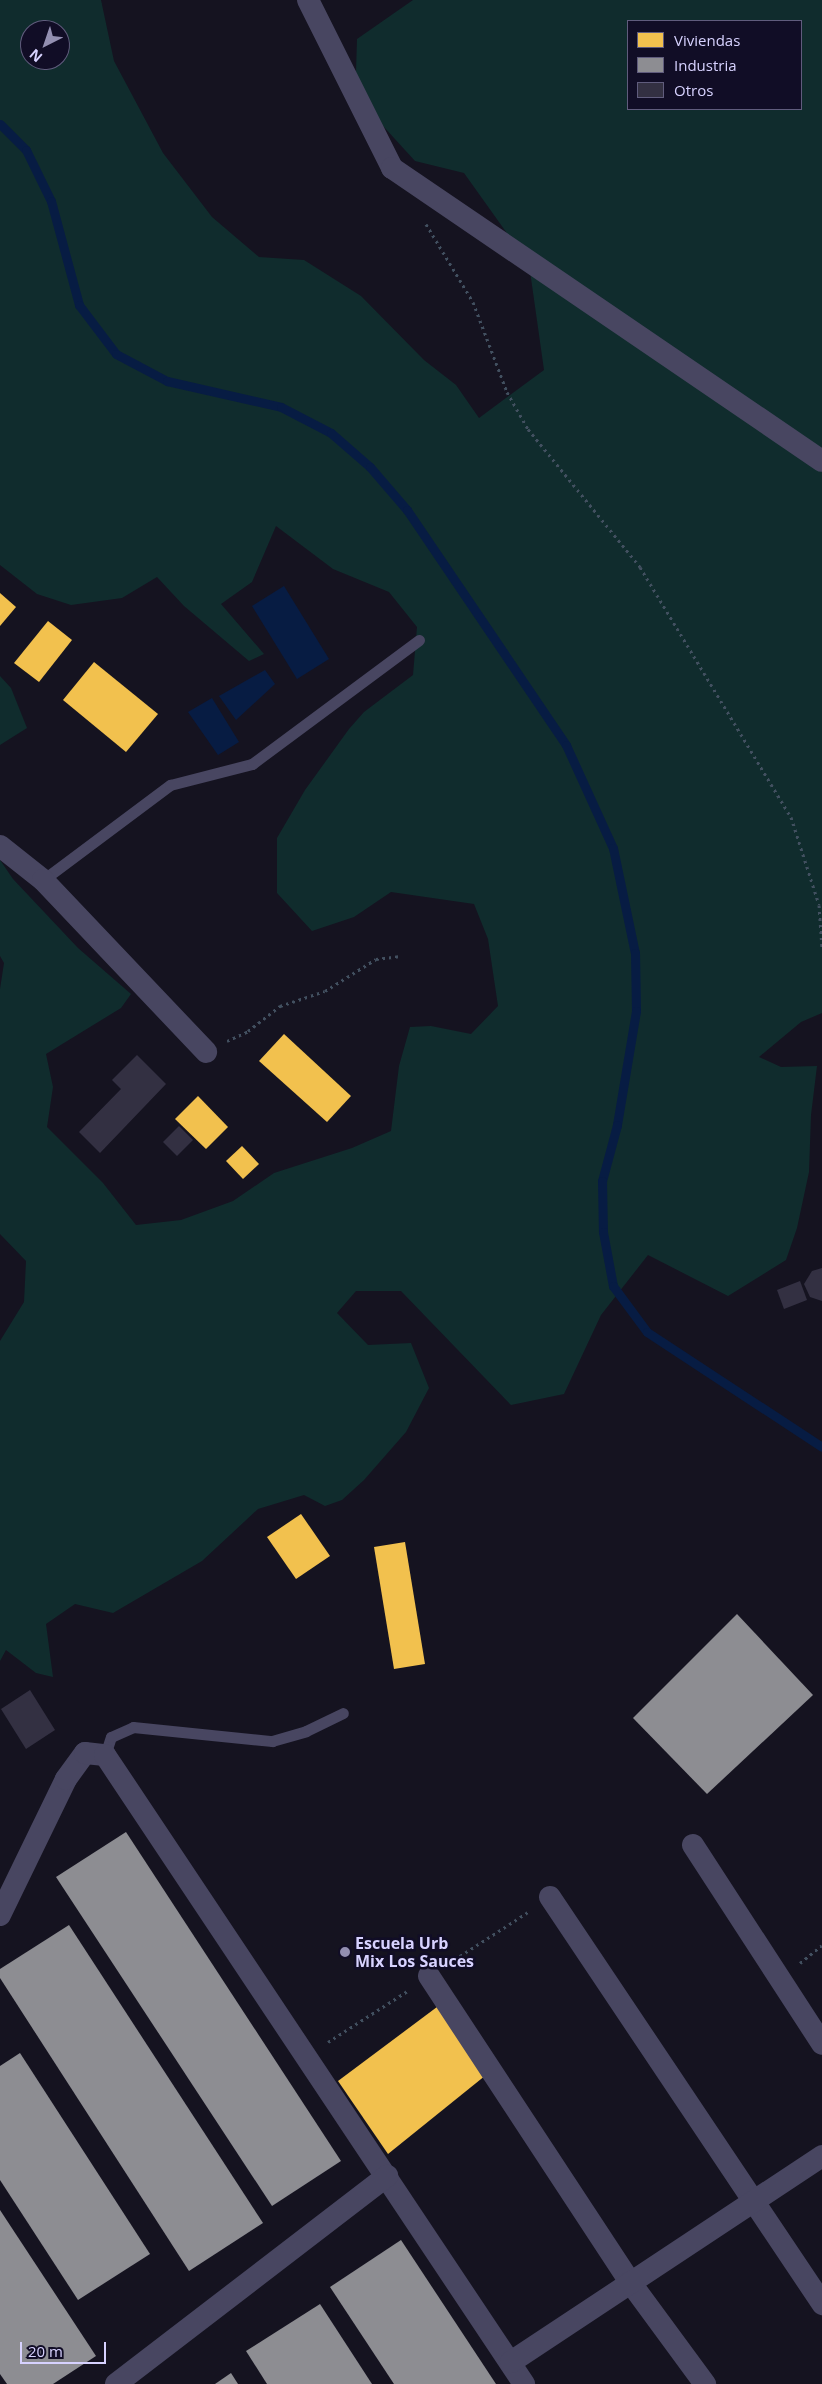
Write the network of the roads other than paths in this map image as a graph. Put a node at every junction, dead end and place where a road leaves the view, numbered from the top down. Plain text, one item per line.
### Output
1 (308, 0) edge
2 (822, 461) edge
3 (418, 640) dead end
4 (0, 846) edge
5 (43, 880) junction
6 (206, 1052) road end
7 (343, 1713) dead end
8 (106, 1755) junction
9 (693, 1845) dead end
10 (550, 1898) dead end
11 (0, 1915) edge
12 (429, 1976) dead end
13 (822, 2044) edge
14 (822, 2156) edge
15 (387, 2176) junction
16 (754, 2201) junction
17 (630, 2282) junction
18 (822, 2304) edge
19 (511, 2362) junction
20 (116, 2384) edge
21 (524, 2384) edge
22 (705, 2384) edge

1 - 2 street
3 - 5 lane
4 - 5 street
5 - 6 street
7 - 8 lane
8 - 11 street
8 - 15 street
9 - 13 street
10 - 16 street
12 - 17 street
14 - 16 street
15 - 19 street
15 - 20 street
16 - 17 street
16 - 18 street
17 - 19 street
17 - 22 street
19 - 21 street

